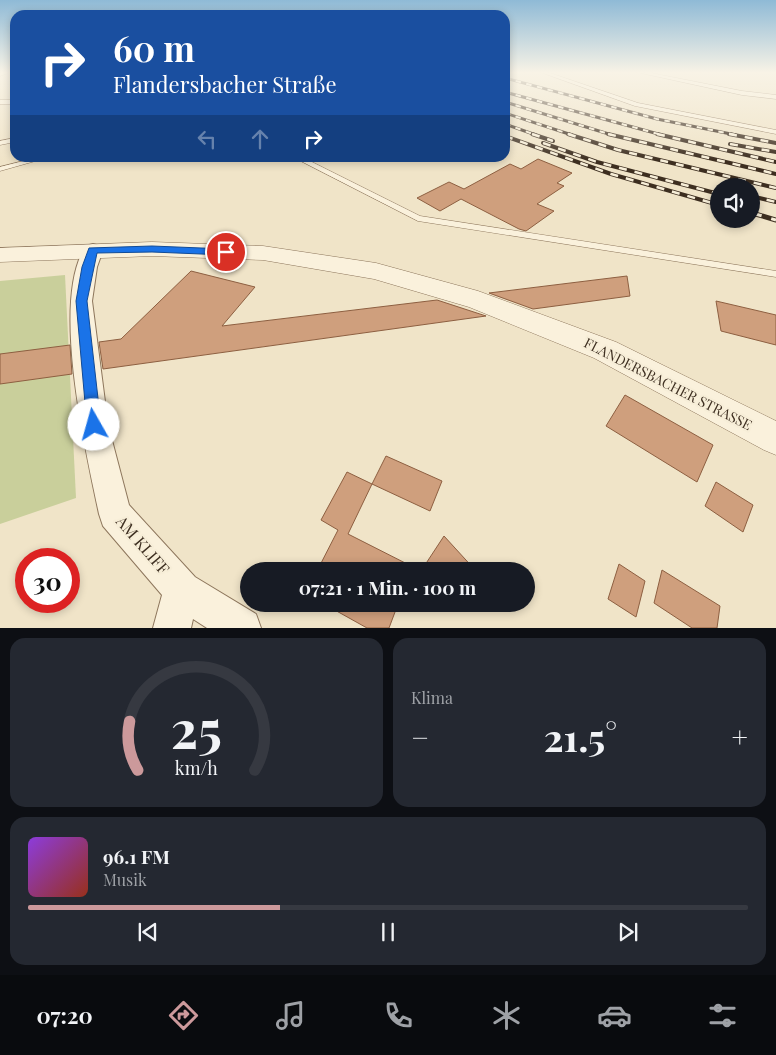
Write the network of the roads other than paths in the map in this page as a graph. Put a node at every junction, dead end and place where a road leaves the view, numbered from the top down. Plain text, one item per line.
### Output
1 (629, 102) edge
2 (776, 132) edge
3 (27, 162) edge
4 (308, 162) edge
5 (0, 169) edge
6 (93, 250) junction
7 (0, 255) edge
8 (776, 274) edge
9 (776, 438) edge
10 (182, 590) junction
11 (172, 628) edge
12 (242, 628) edge

1 - 2 lane
3 - 5 lane
4 - 8 lane
6 - 7 street, FLANDERSBACHER STRASSE
6 - 9 street, FLANDERSBACHER STRASSE
6 - 10 street, AM KLIFF
10 - 11 street
10 - 12 street, AM KLIFF

